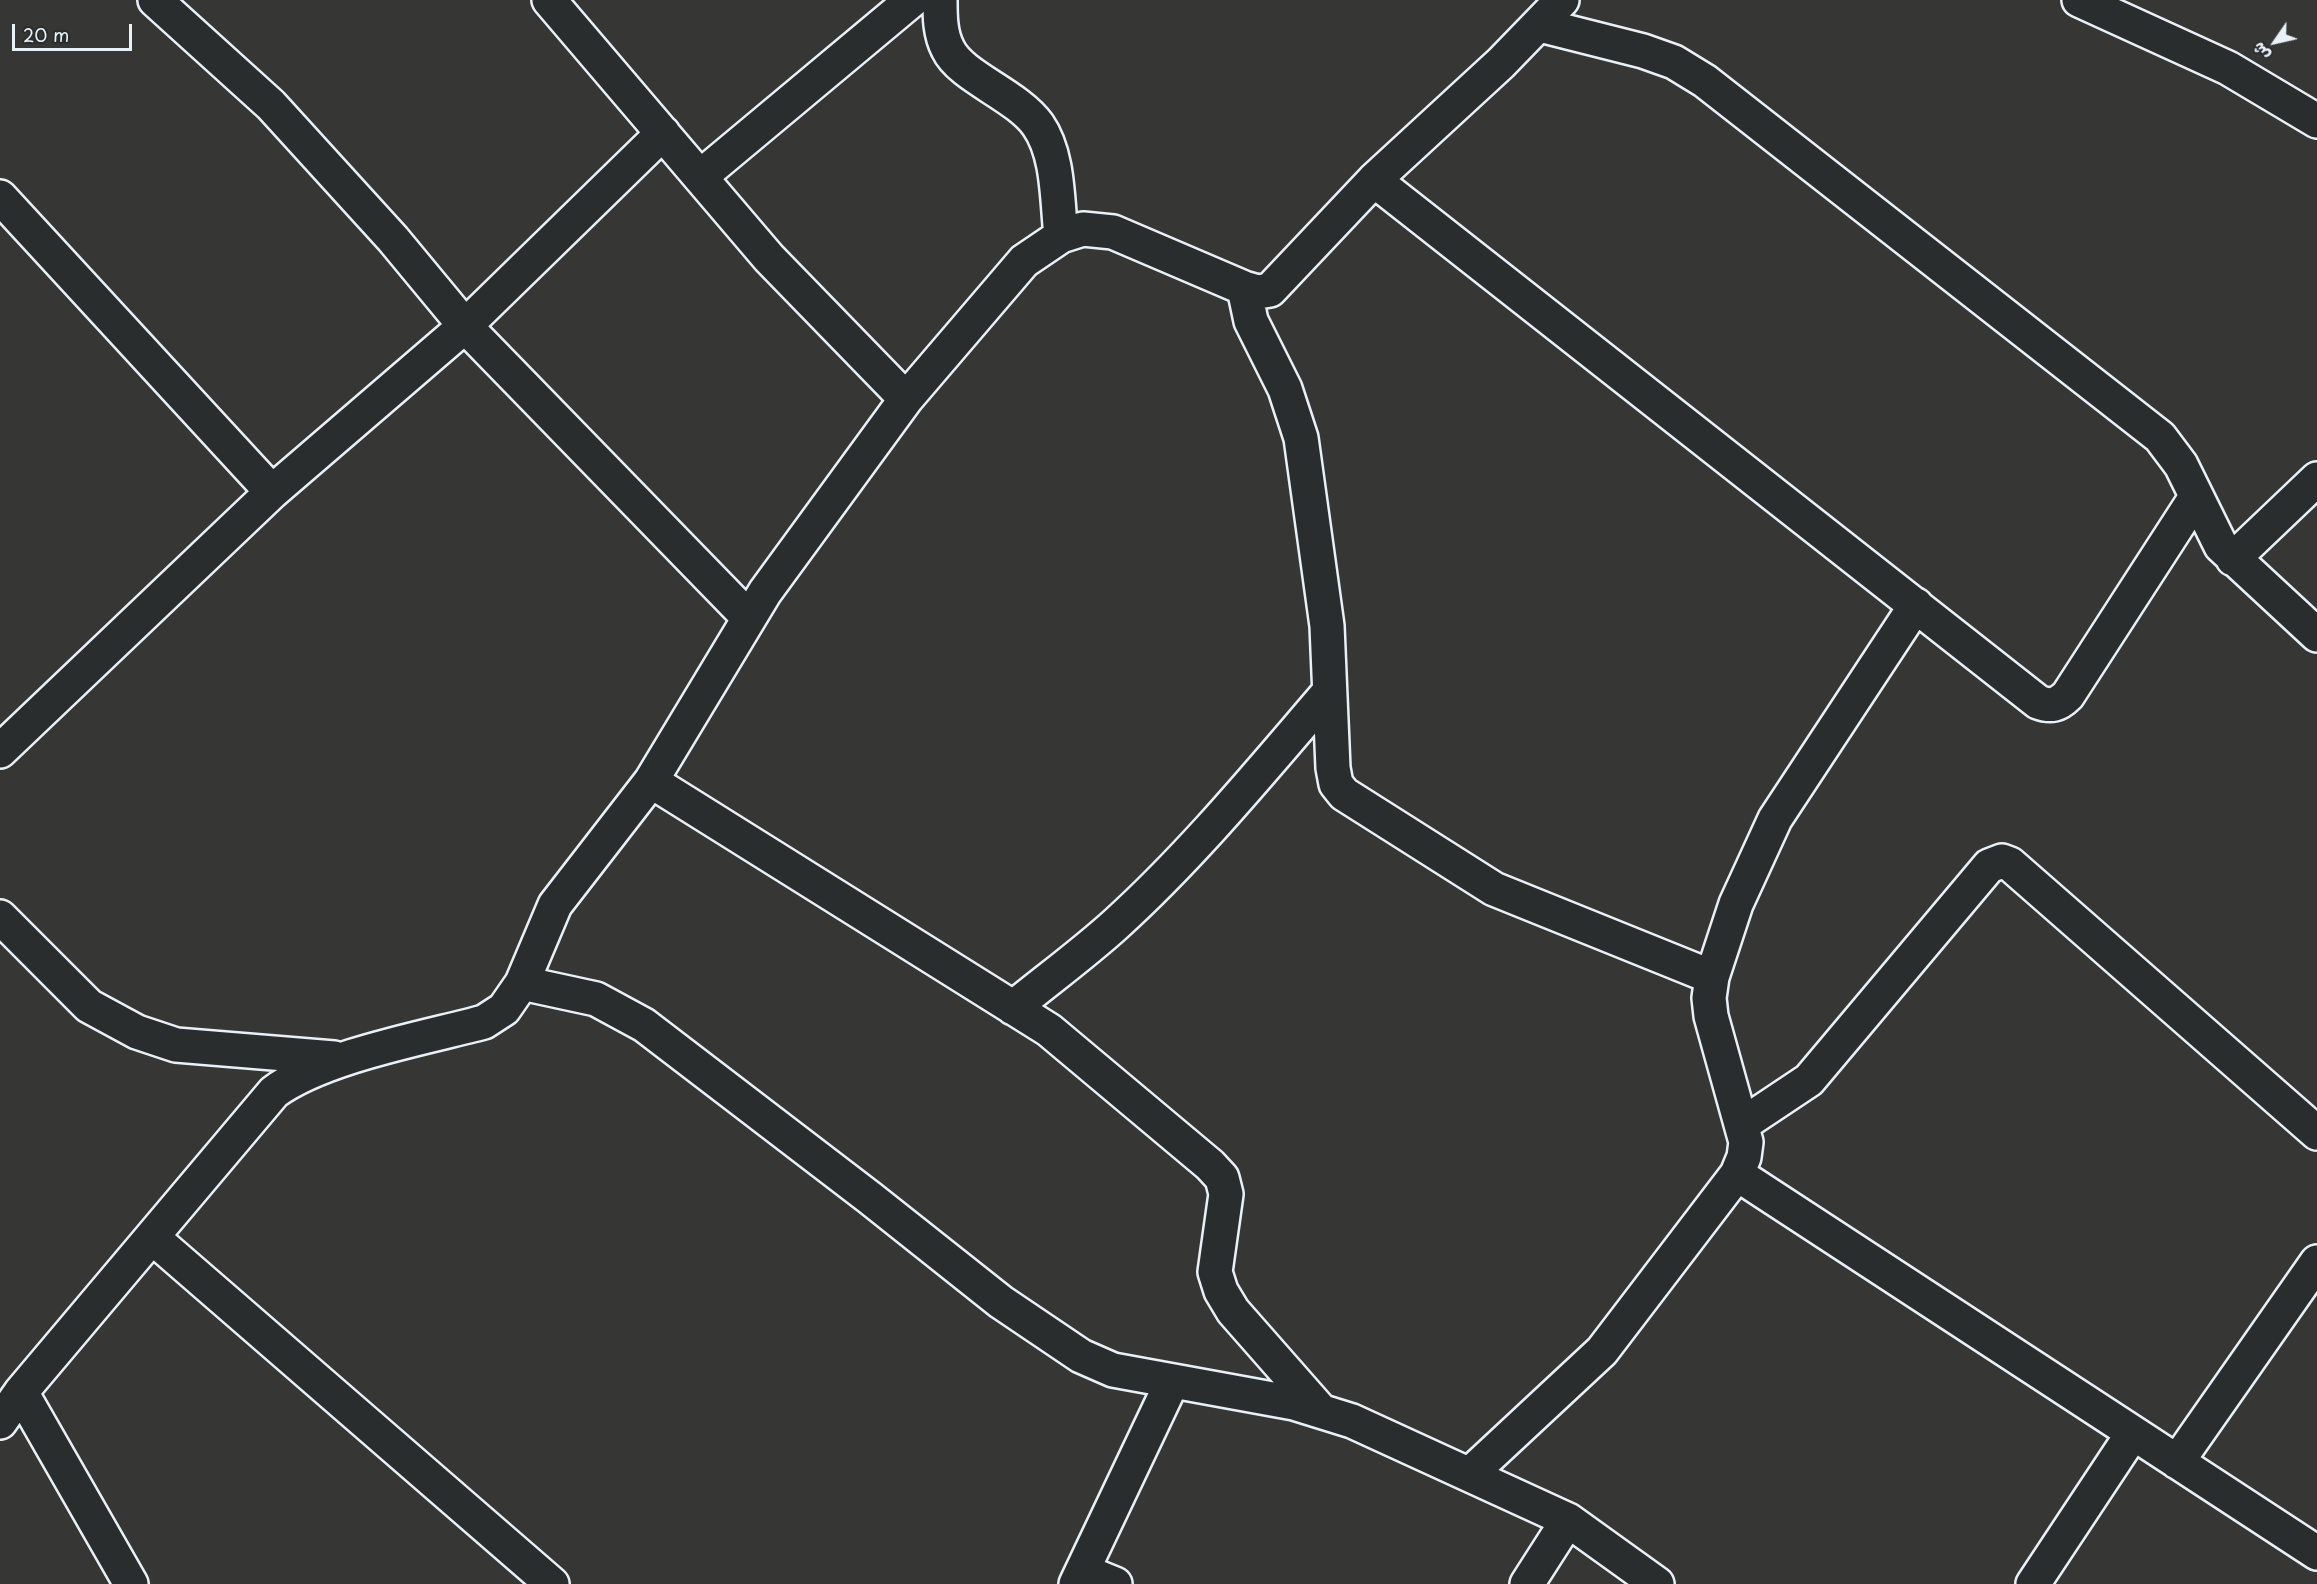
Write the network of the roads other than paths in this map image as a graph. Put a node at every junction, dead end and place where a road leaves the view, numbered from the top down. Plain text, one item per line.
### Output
1 (155, 0) edge
2 (549, 0) edge
3 (912, 0) edge
4 (940, 0) edge
5 (1562, 0) edge
6 (2079, 0) edge
7 (1540, 26) junction
8 (2317, 121) edge
9 (663, 133) junction
10 (700, 177) junction
11 (1374, 180) junction
12 (0, 197) edge
13 (1061, 236) junction
14 (1244, 288) junction
15 (465, 326) junction
16 (906, 399) junction
17 (2317, 479) edge
18 (272, 492) junction
19 (2196, 497) junction
20 (2233, 559) junction
21 (1916, 605) junction
22 (750, 618) junction
23 (2317, 635) edge
24 (1329, 692) junction
25 (5, 738) edge
26 (651, 781) junction
27 (0, 917) edge
28 (1712, 977) junction
29 (522, 983) junction
30 (1013, 1008) junction
31 (345, 1059) junction
32 (1743, 1124) junction
33 (2317, 1133) edge
34 (1737, 1174) junction
35 (152, 1237) junction
36 (2311, 1284) edge
37 (1172, 1382) junction
38 (21, 1392) junction
39 (1320, 1410) junction
40 (0, 1422) edge
41 (2133, 1433) junction
42 (2177, 1462) junction
43 (1470, 1474) junction
44 (1568, 1520) junction
45 (2317, 1553) edge
46 (1079, 1577) edge
47 (535, 1578) edge
48 (131, 1584) edge
49 (1115, 1584) edge
50 (1527, 1584) edge
51 (1657, 1584) edge
52 (2032, 1584) edge

1 - 15 street
2 - 9 street
3 - 10 street
4 - 13 street
5 - 7 street
6 - 8 street
7 - 11 street
7 - 19 street
9 - 10 street
9 - 15 street
10 - 16 street
11 - 14 street
11 - 21 street
12 - 18 street
13 - 14 street
13 - 16 street
14 - 24 street
15 - 18 street
15 - 22 street
16 - 22 street
17 - 20 street
18 - 25 street
19 - 20 street
19 - 21 street
20 - 23 street
21 - 28 street
22 - 26 street
24 - 28 street
24 - 30 street
26 - 29 street
26 - 30 street
27 - 31 street
28 - 32 street
29 - 31 street
29 - 37 street
30 - 39 street
31 - 35 street
32 - 33 street
32 - 34 street
34 - 41 street
34 - 43 street
35 - 38 street
35 - 47 street
36 - 42 street
37 - 39 street
37 - 46 street
38 - 40 street
38 - 48 street
39 - 43 street
41 - 42 street
41 - 52 street
42 - 45 street
43 - 44 street
44 - 50 street
44 - 51 street
46 - 49 street

